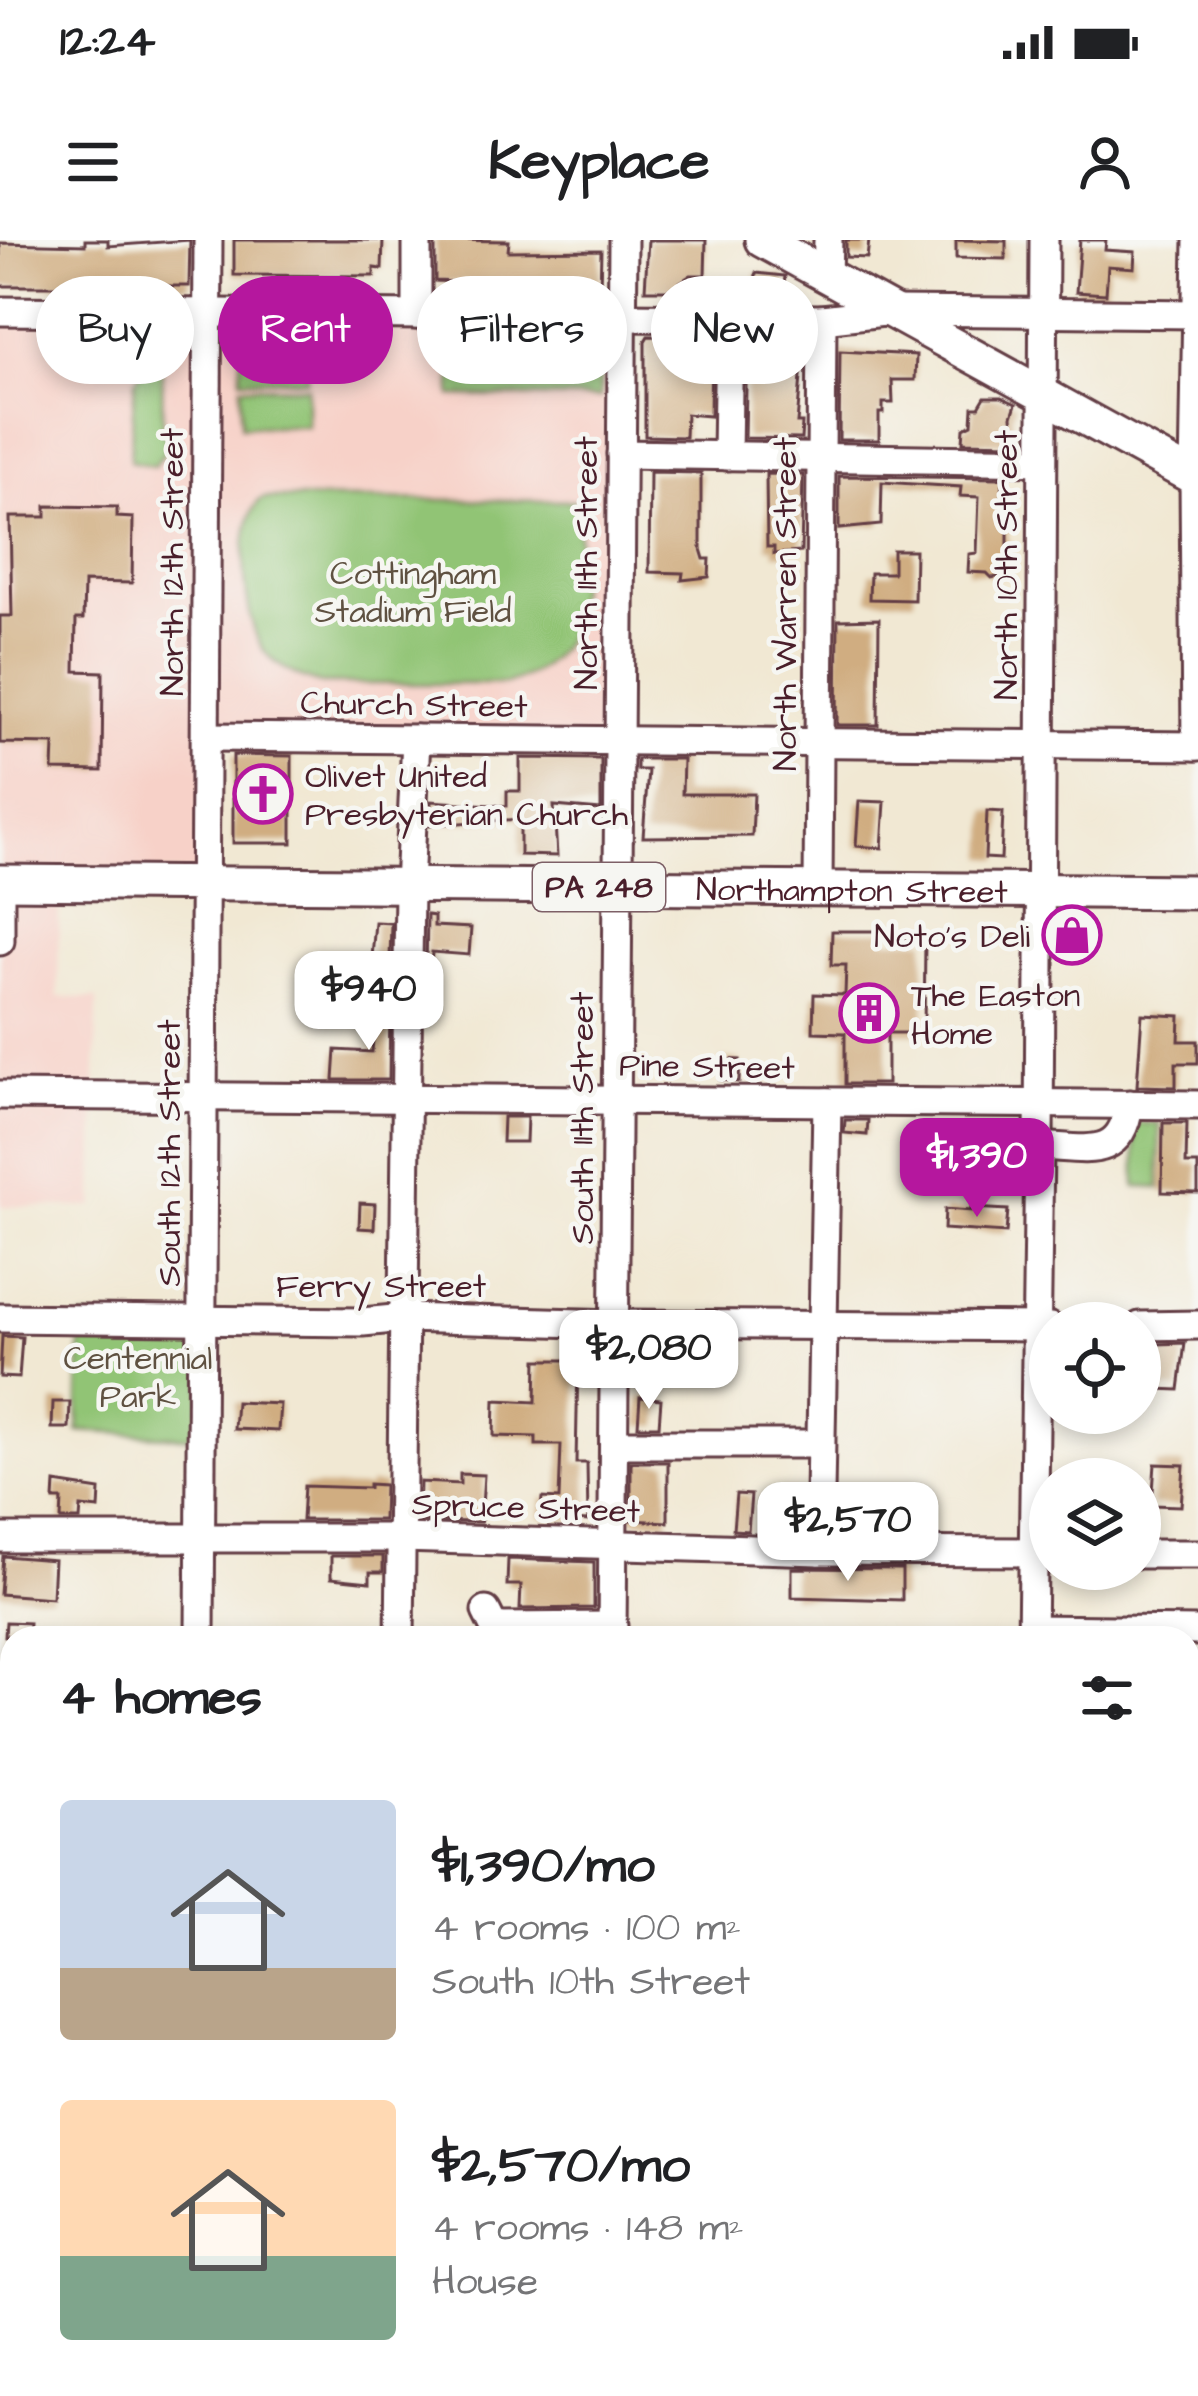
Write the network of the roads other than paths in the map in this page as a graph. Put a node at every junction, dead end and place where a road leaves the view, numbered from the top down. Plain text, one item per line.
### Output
1 (208, 240) edge
2 (417, 240) edge
3 (623, 240) edge
4 (762, 240) edge
5 (828, 240) edge
6 (1044, 240) edge
7 (1198, 240) edge
8 (417, 276) edge
9 (623, 276) edge
10 (826, 276) junction
11 (0, 311) edge
12 (893, 311) junction
13 (1043, 313) junction
14 (208, 314) junction
15 (1198, 314) edge
16 (417, 316) edge
17 (818, 319) edge
18 (822, 319) junction
19 (622, 384) edge
20 (728, 384) edge
21 (1043, 394) junction
22 (621, 454) junction
23 (727, 456) junction
24 (821, 458) junction
25 (1042, 461) junction
26 (1196, 479) edge
27 (206, 737) junction
28 (416, 740) junction
29 (620, 741) junction
30 (819, 743) junction
31 (1040, 745) junction
32 (1197, 746) edge
33 (0, 882) edge
34 (206, 884) junction
35 (409, 886) junction
36 (618, 887) junction
37 (818, 889) junction
38 (1039, 891) junction
39 (1198, 892) edge
40 (0, 941) edge
41 (0, 1094) edge
42 (204, 1096) junction
43 (406, 1096) junction
44 (617, 1100) junction
45 (827, 1102) junction
46 (1040, 1104) junction
47 (1130, 1104) junction
48 (1198, 1105) edge
49 (1040, 1147) junction
50 (1043, 1302) edge
51 (0, 1318) edge
52 (404, 1318) junction
53 (202, 1320) junction
54 (615, 1324) junction
55 (823, 1325) junction
56 (1198, 1325) edge
57 (1161, 1326) edge
58 (1029, 1327) edge
59 (614, 1444) junction
60 (820, 1444) junction
61 (0, 1538) edge
62 (402, 1538) junction
63 (201, 1540) junction
64 (613, 1546) junction
65 (819, 1551) junction
66 (1029, 1552) edge
67 (1161, 1554) edge
68 (1198, 1554) edge
69 (1037, 1590) edge
70 (486, 1611) dead end
71 (200, 1626) edge
72 (400, 1626) edge
73 (497, 1626) edge
74 (612, 1626) edge
75 (1033, 1626) edge

1 - 14 street, North 12th Street
2 - 8 street
3 - 9 street, North 11th Street
4 - 10 main road
5 - 10 street
6 - 13 street, North 10th Street
7 - 15 street
10 - 12 main road
11 - 14 street
12 - 13 street
12 - 18 street
12 - 21 main road
13 - 15 street
13 - 21 street, North 10th Street
14 - 16 street
14 - 27 street, North 12th Street
15 - 26 street
17 - 18 street
18 - 24 street, North Warren Street
19 - 22 street, North 11th Street
20 - 23 street
21 - 25 street, North 10th Street
21 - 26 main road
22 - 23 street
22 - 29 street, North 11th Street
23 - 24 street
24 - 25 street
24 - 30 street, North Warren Street
25 - 31 street, North 10th Street
26 - 32 street
27 - 28 street, Church Street
27 - 34 street, North 12th Street
28 - 29 street, Church Street
28 - 35 street
29 - 30 street, Church Street
29 - 36 street, North 11th Street
30 - 31 street, Church Street
30 - 37 street, North Warren Street
31 - 32 street, Church Street
31 - 38 street, North 10th Street
33 - 34 main road, Northampton Street / PA 248
33 - 40 street
34 - 35 main road, Northampton Street / PA 248
34 - 42 street, South 12th Street
35 - 36 main road, Northampton Street / PA 248
35 - 43 street
36 - 37 main road, Northampton Street / PA 248
36 - 44 street, South 11th Street
37 - 38 main road, Northampton Street / PA 248
38 - 39 main road, Northampton Street / PA 248
38 - 46 street, North 10th Street
41 - 42 street, Pine Street
42 - 43 street, Pine Street
42 - 53 street, South 12th Street
43 - 44 street, Pine Street
43 - 52 street
44 - 45 street, Pine Street
44 - 54 street, South 11th Street
45 - 46 street, Pine Street
45 - 55 street
46 - 47 street, Pine Street
46 - 49 street, North 10th Street
47 - 48 street, Pine Street
47 - 49 street
49 - 50 street, North 10th Street
51 - 53 street, Ferry Street
52 - 53 street, Ferry Street
52 - 54 street, Ferry Street
52 - 62 street
53 - 63 street, South 12th Street
54 - 55 street, Ferry Street
54 - 59 street, South 11th Street
55 - 58 street, Ferry Street
55 - 60 street
56 - 57 street
59 - 60 street
59 - 64 street, South 11th Street
60 - 65 street
61 - 63 street, Spruce Street
62 - 63 street, Spruce Street
62 - 64 street, Spruce Street
62 - 72 street
63 - 71 street, South 12th Street
64 - 65 street, Spruce Street
64 - 74 street, South 11th Street
65 - 66 street, Spruce Street
67 - 68 street
69 - 75 street, North 10th Street
70 - 73 street

